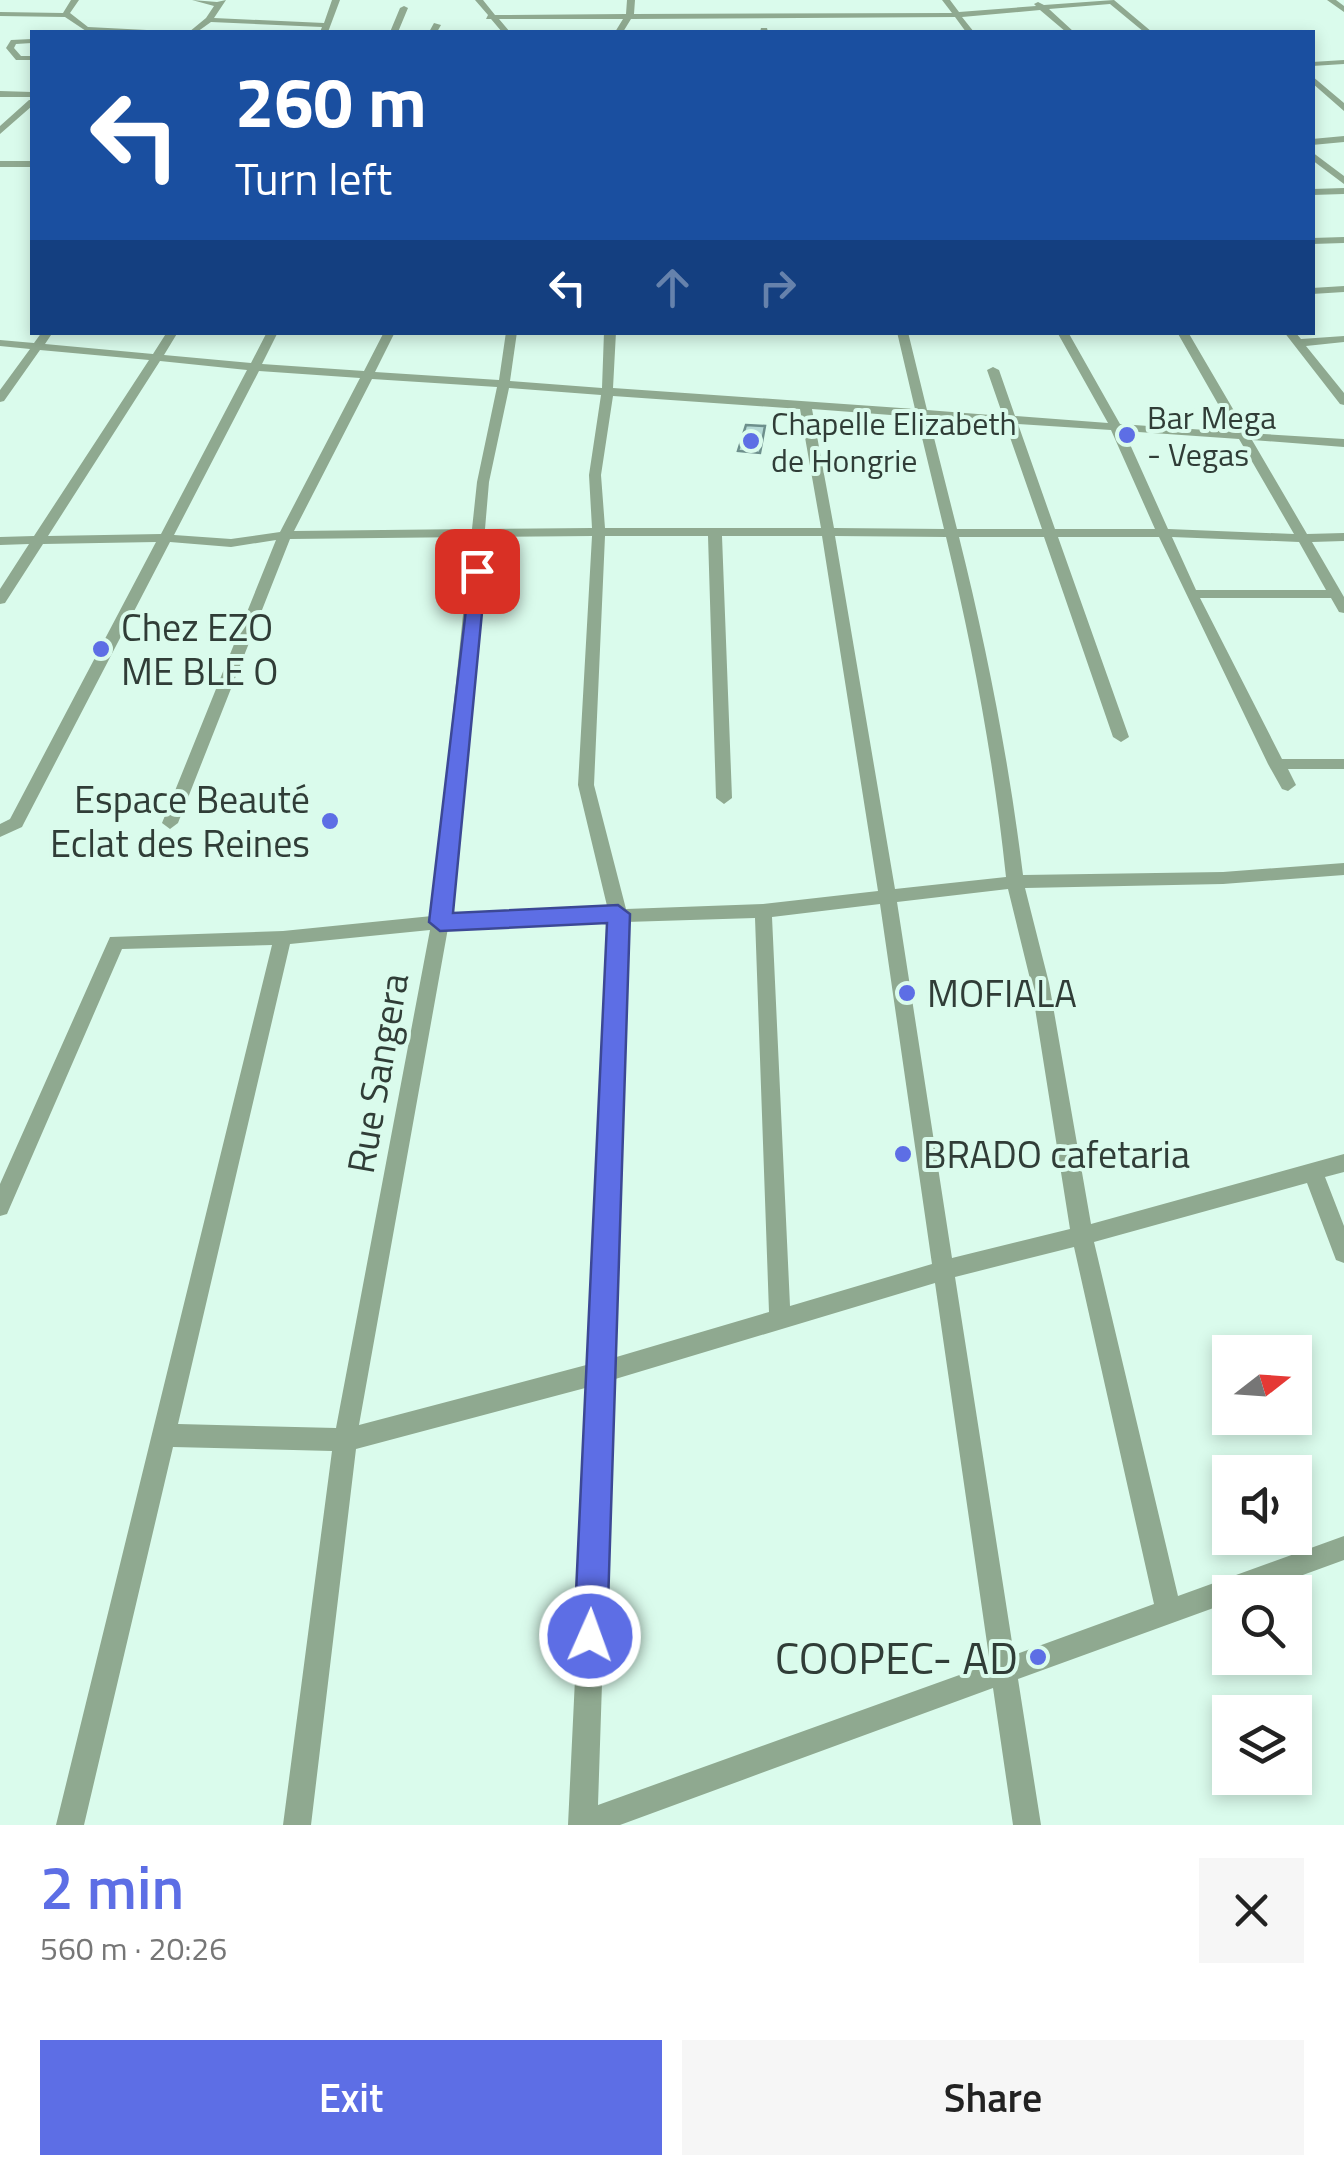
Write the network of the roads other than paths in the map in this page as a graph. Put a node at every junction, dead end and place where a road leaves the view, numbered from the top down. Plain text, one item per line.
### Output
1 (74, 0) edge
2 (196, 0) edge
3 (336, 0) edge
4 (479, 0) edge
5 (631, 0) edge
6 (716, 0) edge
7 (811, 0) edge
8 (946, 0) edge
9 (1034, 0) edge
10 (1331, 0) edge
11 (1110, 1) edge
12 (220, 3) edge
13 (404, 8) dead end
14 (1043, 8) junction
15 (1344, 10) edge
16 (822, 13) junction
17 (0, 14) edge
18 (630, 14) junction
19 (721, 14) junction
20 (953, 15) junction
21 (68, 16) junction
22 (489, 17) junction
23 (209, 20) junction
24 (326, 29) edge
25 (85, 30) edge
26 (196, 30) edge
27 (395, 30) edge
28 (504, 30) edge
29 (620, 30) edge
30 (968, 30) edge
31 (1068, 30) edge
32 (1146, 30) edge
33 (30, 41) edge
34 (0, 58) edge
35 (18, 58) junction
36 (30, 58) edge
37 (1344, 62) edge
38 (1315, 64) edge
39 (1315, 81) edge
40 (0, 94) edge
41 (30, 102) edge
42 (1344, 108) edge
43 (0, 131) edge
44 (1344, 138) edge
45 (1315, 142) edge
46 (1315, 157) edge
47 (0, 164) edge
48 (30, 164) edge
49 (1344, 181) edge
50 (1344, 191) edge
51 (1315, 192) edge
52 (1344, 240) edge
53 (1315, 242) edge
54 (1344, 289) edge
55 (1315, 291) edge
56 (46, 335) edge
57 (170, 335) edge
58 (272, 335) edge
59 (389, 335) edge
60 (511, 335) edge
61 (610, 335) edge
62 (903, 335) edge
63 (1064, 335) edge
64 (1184, 335) edge
65 (1293, 338) edge
66 (1344, 339) edge
67 (0, 343) edge
68 (40, 345) junction
69 (156, 355) junction
70 (255, 368) junction
71 (993, 370) dead end
72 (372, 372) junction
73 (502, 383) junction
74 (607, 390) junction
75 (0, 398) edge
76 (1344, 401) edge
77 (805, 405) junction
78 (924, 414) junction
79 (1011, 419) junction
80 (1116, 425) junction
81 (1240, 434) junction
82 (1344, 443) edge
83 (599, 532) junction
84 (1053, 533) junction
85 (1163, 533) junction
86 (481, 534) junction
87 (831, 534) junction
88 (952, 534) junction
89 (285, 535) junction
90 (715, 536) junction
91 (1344, 537) edge
92 (167, 538) junction
93 (1303, 538) junction
94 (0, 541) edge
95 (37, 542) junction
96 (1192, 594) junction
97 (1336, 594) junction
98 (0, 600) edge
99 (1344, 610) edge
100 (1122, 738) dead end
101 (1276, 764) junction
102 (1344, 764) edge
103 (1288, 785) dead end
104 (724, 798) dead end
105 (170, 824) dead end
106 (0, 831) edge
107 (1344, 869) edge
108 (1014, 882) junction
109 (887, 894) junction
110 (762, 911) junction
111 (618, 914) junction
112 (440, 922) junction
113 (284, 938) junction
114 (1344, 1163) edge
115 (1314, 1172) junction
116 (0, 1206) edge
117 (1082, 1236) junction
118 (1344, 1253) edge
119 (941, 1270) junction
120 (780, 1319) junction
121 (600, 1373) junction
122 (164, 1435) junction
123 (345, 1440) junction
124 (1344, 1548) edge
125 (1169, 1613) junction
126 (1001, 1675) junction
127 (70, 1825) edge
128 (297, 1825) edge
129 (583, 1825) edge
130 (1027, 1825) edge

1 - 21 street
2 - 12 street
3 - 24 street
4 - 22 street
5 - 18 street
6 - 19 street
7 - 16 street
8 - 20 street
9 - 14 street
10 - 15 street
11 - 14 street
11 - 32 street
12 - 23 street
13 - 27 street
14 - 20 street
14 - 31 street
16 - 19 street
16 - 20 street
17 - 21 street
18 - 19 street
18 - 22 street
18 - 29 street
20 - 30 street
21 - 25 street
22 - 28 street
23 - 24 street
23 - 26 street
33 - 35 street
34 - 35 street
35 - 36 street
37 - 38 street
39 - 42 street
40 - 41 street
41 - 43 street
44 - 45 street
46 - 49 street
47 - 48 street
50 - 51 street
52 - 53 street
54 - 55 street
56 - 68 street
57 - 69 street
58 - 70 street
59 - 72 street
60 - 73 street, Rue Sangera
61 - 74 street
62 - 78 street
63 - 80 street
64 - 81 street
65 - 66 street
65 - 76 street
67 - 68 street
68 - 69 street
68 - 75 street
69 - 70 street
69 - 95 street
70 - 72 street
70 - 92 street
71 - 79 street
72 - 73 street
72 - 89 street
73 - 74 street
73 - 86 street, Rue Sangera
74 - 77 street
74 - 83 street
77 - 78 street
77 - 87 street
78 - 79 street
78 - 88 street
79 - 80 street
79 - 84 street
80 - 81 street
80 - 85 street
81 - 82 street
81 - 93 street
83 - 86 street
83 - 90 street
83 - 111 street
84 - 85 street
84 - 88 street
84 - 100 street
85 - 93 street
85 - 96 street
86 - 89 street
86 - 112 street, Rue Sangera
87 - 88 street
87 - 90 street
87 - 109 street
88 - 108 street
89 - 92 street
89 - 105 street
90 - 104 street
91 - 93 street
92 - 95 street
92 - 106 street
93 - 97 street
94 - 95 street
95 - 98 street
96 - 97 street
96 - 101 street
97 - 99 street
101 - 102 street
101 - 103 street
107 - 108 street
108 - 109 street
108 - 117 street
109 - 110 street
109 - 119 street
110 - 111 street
110 - 120 street
111 - 112 street
111 - 121 street
112 - 113 street
112 - 123 street, Rue Sangera
113 - 116 street
113 - 122 street
114 - 115 street
115 - 117 street
115 - 118 street
117 - 119 street
117 - 125 street
119 - 120 street
119 - 126 street
120 - 121 street
121 - 123 street
121 - 129 street
122 - 123 street
122 - 127 street
123 - 128 street, Rue Sangera
124 - 125 street
125 - 126 street
126 - 129 street
126 - 130 street

